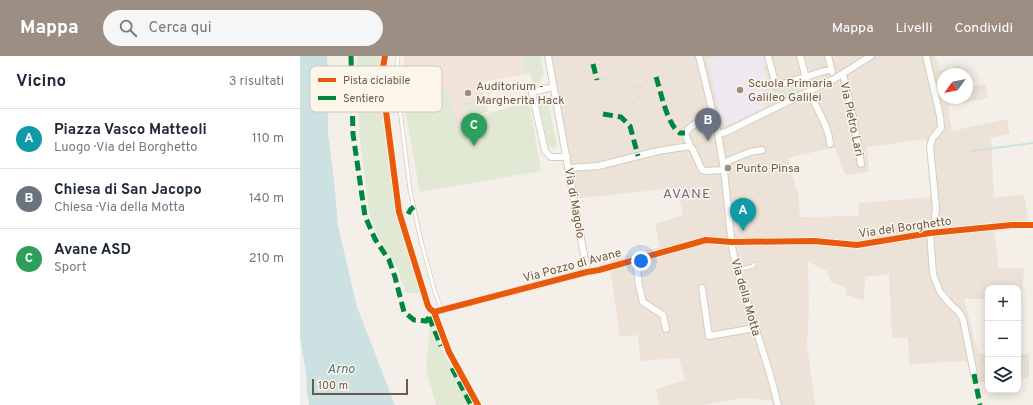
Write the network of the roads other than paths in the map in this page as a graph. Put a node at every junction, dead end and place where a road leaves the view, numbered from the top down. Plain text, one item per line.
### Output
1 (398, 56) edge
2 (548, 56) edge
3 (699, 56) edge
4 (768, 56) edge
5 (800, 56) edge
6 (828, 56) edge
7 (871, 56) edge
8 (926, 56) edge
9 (860, 59) edge
10 (397, 66) edge
11 (831, 69) junction
12 (843, 74) junction
13 (806, 78) junction
14 (834, 80) junction
15 (554, 87) junction
16 (809, 92) junction
17 (400, 112) edge
18 (714, 116) junction
19 (718, 134) junction
20 (830, 144) dead end
21 (690, 146) junction
22 (762, 150) dead end
23 (567, 157) junction
24 (862, 164) dead end
25 (723, 167) junction
26 (569, 168) junction
27 (1033, 225) edge
28 (930, 233) junction
29 (732, 242) junction
30 (636, 260) junction
31 (754, 264) dead end
32 (737, 270) junction
33 (587, 272) junction
34 (702, 288) dead end
35 (442, 310) joint
36 (755, 328) junction
37 (666, 329) dead end
38 (974, 374) dead end
39 (778, 405) edge

1 - 10 lane
2 - 15 street, Via di Magolo
3 - 18 street, Via della Motta
4 - 13 street, Via Pietro Lari
5 - 13 street
6 - 11 street
7 - 9 street, Via Pietro Lari
8 - 28 street, Via del Borghetto
9 - 12 street, Via Pietro Lari
11 - 13 street, Via Pietro Lari
11 - 14 street
12 - 14 street, Via Pietro Lari
12 - 24 street, Via Pietro Lari
14 - 16 street, Via Pietro Lari
15 - 23 street, Via di Magolo
15 - 23 street, Via di Magolo
16 - 19 street, Via Pietro Lari
16 - 20 street
17 - 35 lane
18 - 19 street, Via della Motta
18 - 21 street
19 - 25 street, Via della Motta
21 - 25 street
21 - 26 street
22 - 25 street
23 - 26 street, Via di Magolo
25 - 29 street, Via della Motta
26 - 33 street, Via di Magolo
27 - 28 street, Via del Borghetto
28 - 29 street, Via del Borghetto
28 - 38 street
29 - 30 street, Via Pozzo di Avane
29 - 32 street, Via della Motta
30 - 33 street, Via Pozzo di Avane
30 - 37 street
31 - 32 lane
32 - 36 street, Via della Motta
33 - 35 street, Via Pozzo di Avane
34 - 36 street
36 - 39 street, Via della Motta

